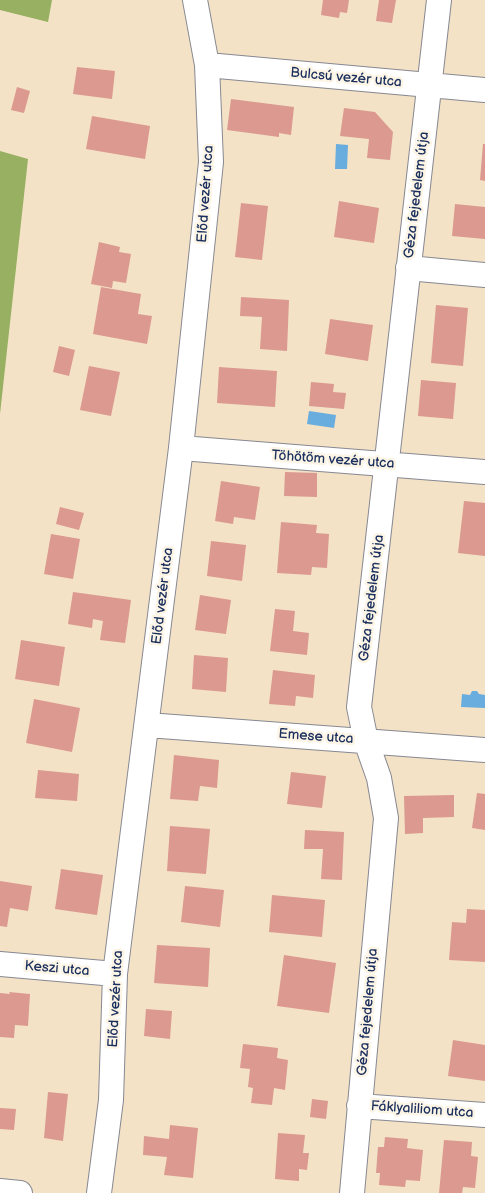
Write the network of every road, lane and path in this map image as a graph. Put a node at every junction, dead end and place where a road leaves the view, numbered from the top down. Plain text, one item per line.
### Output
1 (194, 0) edge
2 (439, 0) edge
3 (206, 65) junction
4 (430, 86) junction
5 (485, 90) edge
6 (408, 268) junction
7 (485, 275) edge
8 (181, 448) junction
9 (387, 464) junction
10 (485, 472) edge
11 (147, 725) junction
12 (366, 741) junction
13 (485, 750) edge
14 (0, 964) edge
15 (115, 974) junction
16 (359, 1106) junction
17 (485, 1115) edge
18 (0, 1191) edge
19 (20, 1193) edge
20 (99, 1193) edge
21 (352, 1193) edge

1 - 3 street, Előd vezér utca
2 - 4 street, Géza fejedelem útja
3 - 4 street, Bulcsú vezér utca
3 - 8 street, Előd vezér utca
4 - 5 street, Bulcsú vezér utca
4 - 6 street, Géza fejedelem útja
6 - 7 street
6 - 9 street, Géza fejedelem útja
8 - 9 street, Töhötöm vezér utca
8 - 11 street, Előd vezér utca
9 - 10 street, Töhötöm vezér utca
9 - 12 street, Géza fejedelem útja
11 - 12 street, Emese utca
11 - 15 street, Előd vezér utca
12 - 13 street, Emese utca
12 - 16 street, Géza fejedelem útja
14 - 15 street, Keszi utca
15 - 20 street, Előd vezér utca
16 - 17 street, Fáklyaliliom utca
16 - 21 street, Géza fejedelem útja
18 - 19 street

